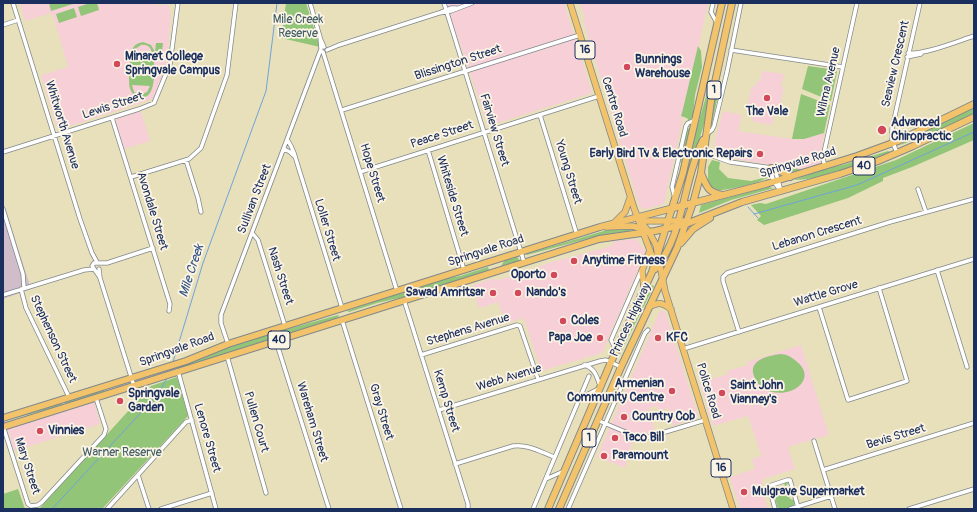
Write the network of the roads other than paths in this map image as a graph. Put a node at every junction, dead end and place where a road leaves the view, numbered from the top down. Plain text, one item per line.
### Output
1 (13, 3) edge
2 (178, 3) edge
3 (236, 3) edge
4 (310, 3) edge
5 (444, 3) edge
6 (472, 3) edge
7 (570, 3) edge
8 (713, 3) edge
9 (722, 3) edge
10 (732, 3) edge
11 (741, 3) edge
12 (857, 3) edge
13 (920, 3) edge
14 (447, 11) junction
15 (18, 20) junction
16 (717, 24) junction
17 (3, 25) edge
18 (580, 35) junction
19 (974, 36) edge
20 (713, 44) junction
21 (723, 46) junction
22 (324, 50) junction
23 (731, 50) junction
24 (925, 51) junction
25 (908, 53) junction
26 (907, 57) junction
27 (843, 67) junction
28 (465, 71) junction
29 (599, 96) junction
30 (974, 104) edge
31 (342, 110) junction
32 (540, 115) junction
33 (974, 117) edge
34 (112, 118) junction
35 (484, 132) junction
36 (706, 135) junction
37 (55, 136) junction
38 (288, 140) junction
39 (894, 143) junction
40 (284, 149) junction
41 (428, 150) junction
42 (3, 152) edge
43 (897, 153) junction
44 (703, 155) junction
45 (294, 157) junction
46 (186, 160) junction
47 (826, 166) junction
48 (767, 168) junction
49 (360, 172) junction
50 (701, 173) junction
51 (131, 177) junction
52 (790, 177) junction
53 (776, 181) junction
54 (918, 189) dead end
55 (781, 190) junction
56 (726, 195) junction
57 (630, 198) junction
58 (974, 199) edge
59 (693, 203) junction
60 (683, 206) junction
61 (673, 208) junction
62 (3, 209) edge
63 (201, 212) dead end
64 (718, 212) junction
65 (926, 212) junction
66 (637, 217) junction
67 (669, 220) junction
68 (689, 222) junction
69 (614, 223) junction
70 (678, 224) junction
71 (600, 227) junction
72 (666, 229) junction
73 (644, 231) junction
74 (252, 234) junction
75 (577, 234) junction
76 (153, 248) junction
77 (677, 248) junction
78 (650, 250) junction
79 (521, 252) junction
80 (658, 253) junction
81 (974, 259) edge
82 (524, 262) junction
83 (657, 264) junction
84 (96, 266) junction
85 (464, 270) junction
86 (642, 270) junction
87 (937, 270) junction
88 (662, 279) junction
89 (644, 288) junction
90 (878, 288) junction
91 (23, 289) junction
92 (397, 291) junction
93 (3, 295) edge
94 (404, 300) junction
95 (649, 307) junction
96 (819, 307) junction
97 (342, 308) junction
98 (671, 309) junction
99 (169, 311) dead end
100 (342, 320) junction
101 (285, 326) junction
102 (648, 330) dead end
103 (739, 332) junction
104 (276, 341) junction
105 (228, 344) junction
106 (683, 349) junction
107 (616, 350) junction
108 (421, 355) junction
109 (227, 356) junction
110 (611, 362) junction
111 (584, 365) junction
112 (621, 366) junction
113 (967, 367) dead end
114 (177, 372) junction
115 (589, 376) dead end
116 (131, 378) junction
117 (538, 379) junction
118 (134, 386) junction
119 (600, 388) junction
120 (69, 397) junction
121 (96, 398) junction
122 (580, 398) junction
123 (439, 410) junction
124 (3, 418) edge
125 (192, 420) junction
126 (597, 420) junction
127 (705, 420) junction
128 (974, 423) edge
129 (606, 424) junction
130 (3, 426) edge
131 (814, 441) dead end
132 (554, 457) junction
133 (456, 464) junction
134 (823, 470) junction
135 (564, 471) junction
136 (138, 475) junction
137 (546, 479) junction
138 (974, 489) edge
139 (212, 493) junction
140 (266, 493) dead end
141 (831, 496) junction
142 (798, 507) junction
143 (107, 509) edge
144 (149, 509) edge
145 (161, 509) edge
146 (216, 509) edge
147 (329, 509) edge
148 (401, 509) edge
149 (468, 509) edge
150 (533, 509) edge
151 (548, 509) edge
152 (559, 509) edge
153 (568, 509) edge
154 (733, 509) edge
155 (775, 509) edge
156 (790, 509) edge
157 (835, 509) edge
158 (909, 509) edge

1 - 15 street, Whitworth Avenue
2 - 34 street, Lewis Street
3 - 46 street
4 - 22 street, Hope Street
5 - 14 street, Fairview Street
6 - 14 street
7 - 18 main road, Centre Road / 16
8 - 16 street, Princes Highway
9 - 16 highway, Princes Highway / 1
10 - 21 highway, Princes Highway / 1
11 - 23 street, Princes Highway
12 - 27 street, Wilma Avenue
13 - 25 street, Seaview Crescent
14 - 22 street
14 - 28 street, Fairview Street
15 - 17 street
15 - 37 street, Whitworth Avenue
16 - 20 highway, Princes Highway / 1
18 - 28 street, Blissington Street
18 - 29 main road, Centre Road / 16
19 - 24 street
20 - 21 highway
20 - 61 highway, Princes Highway / 1
21 - 36 highway, Princes Highway / 1
22 - 31 street, Hope Street
22 - 38 street, Sullivan Street
23 - 27 street
23 - 36 street, Princes Highway
24 - 25 street
24 - 26 street
25 - 26 street, Seaview Crescent
26 - 39 street, Seaview Crescent
27 - 47 street, Wilma Avenue
28 - 31 street, Blissington Street
28 - 35 street, Fairview Street
29 - 32 street, Peace Street
29 - 57 main road, Centre Road / 16
30 - 39 highway, Springvale Road / 40
31 - 49 street, Hope Street
32 - 35 street, Peace Street
32 - 75 street, Young Street
33 - 43 highway, Springvale Road / 40
34 - 37 street, Lewis Street
34 - 51 street, Avondale Street
35 - 41 street, Peace Street
35 - 79 street, Fairview Street
36 - 44 highway, Princes Highway / 1
36 - 60 highway, Princes Highway
37 - 42 street, Lewis Street
37 - 84 street, Whitworth Avenue
38 - 40 street, Sullivan Street
38 - 45 street, Loller Street
39 - 43 street, Seaview Crescent
39 - 47 highway, Springvale Road / 40
40 - 45 street
40 - 74 street, Sullivan Street
41 - 49 street, Peace Street
41 - 85 street, Whiteside Street
43 - 55 highway, Springvale Road / 40
44 - 48 street
44 - 50 highway, Princes Highway / 1
45 - 97 street, Loller Street
46 - 51 street
46 - 63 street
47 - 52 highway, Springvale Road / 40
48 - 52 highway
48 - 53 street
48 - 53 street
49 - 92 street, Hope Street
50 - 56 highway
50 - 59 highway, Princes Highway / 1
51 - 76 street, Avondale Street
52 - 53 highway, Springvale Road / 40
53 - 55 street
53 - 56 highway, Springvale Road / 40
54 - 65 street
55 - 64 highway, Springvale Road / 40
56 - 59 highway, Springvale Road / 40
57 - 66 main road, Centre Road / 16
57 - 69 main road
58 - 65 street, Lebanon Crescent
59 - 60 highway, Springvale Road / 40
59 - 68 highway, Princes Highway / 1
60 - 61 highway, Springvale Road / 40
60 - 70 highway, Princes Highway
61 - 66 highway, Springvale Road / 40
61 - 67 highway, Princes Highway / 1
62 - 91 street, Stephenson Street
64 - 68 highway, Springvale Road / 40
64 - 77 highway
65 - 103 street, Lebanon Crescent
66 - 67 main road
66 - 69 highway, Springvale Road / 40
66 - 73 main road, Centre Road / 16
66 - 73 main road, Centre Road / 16
67 - 70 main road
67 - 72 highway, Princes Highway / 1
68 - 70 highway, Springvale Road / 40
68 - 77 highway, Princes Highway / 1
69 - 71 highway, Springvale Road / 40
70 - 72 highway, Springvale Road / 40
70 - 83 highway, Princes Highway
71 - 73 main road
71 - 75 highway, Springvale Road / 40
72 - 73 highway, Springvale Road / 40
72 - 80 highway, Princes Highway / 1
73 - 78 main road, Centre Road / 16
73 - 80 main road, Centre Road / 16
73 - 82 highway, Springvale Road / 40
74 - 101 street, Nash Street
74 - 105 street, Sullivan Street
75 - 79 highway, Springvale Road / 40
76 - 84 street
76 - 99 street, Avondale Street
77 - 88 highway, Princes Highway / 1
78 - 83 main road, Centre Road / 16
78 - 86 main road
79 - 82 street, Fairview Street
79 - 85 highway, Springvale Road / 40
80 - 83 highway, Princes Highway / 1
81 - 87 street, Wattle Grove
82 - 94 highway, Springvale Road / 40
83 - 88 main road, Police Road / 16
83 - 89 highway, Princes Highway / 1
84 - 91 street
84 - 116 street, Whitworth Avenue
85 - 92 highway, Springvale Road / 40
86 - 89 main road
86 - 107 street, Princes Highway
87 - 90 street, Wattle Grove
87 - 113 street
88 - 95 highway, Princes Highway / 1
88 - 98 main road, Police Road / 16
89 - 107 highway, Princes Highway / 1
90 - 96 street, Wattle Grove
90 - 96 street
91 - 93 street
91 - 120 street, Stephenson Street
92 - 97 highway, Springvale Road / 40
94 - 100 highway, Springvale Road / 40
94 - 108 street, Kemp Street
95 - 98 main road
95 - 112 highway, Princes Highway / 1
96 - 103 street, Wattle Grove
97 - 100 highway
97 - 101 highway, Springvale Road / 40
98 - 106 main road, Police Road / 16
100 - 104 highway, Springvale Road / 40
100 - 148 street, Gray Street
101 - 105 highway, Springvale Road / 40
102 - 129 street, Princes Highway
103 - 106 street, Wattle Grove
104 - 109 highway, Springvale Road / 40
104 - 147 street, Wareham Street
105 - 116 highway, Springvale Road / 40
106 - 127 main road, Police Road / 16
107 - 110 highway, Princes Highway / 1
108 - 117 street, Stephens Avenue
108 - 123 street, Kemp Street
109 - 114 highway, Springvale Road / 40
109 - 140 street, Pullen Court
110 - 111 street, Webb Avenue
110 - 112 street, Webb Avenue
110 - 119 highway, Princes Highway / 1
111 - 117 street, Webb Avenue
111 - 119 street
112 - 126 highway, Princes Highway / 1
114 - 118 highway, Springvale Road / 40
114 - 125 street, Lenore Street
115 - 122 street
116 - 118 street, Whitworth Avenue
116 - 120 highway, Springvale Road / 40
117 - 123 street, Webb Avenue
118 - 121 highway, Springvale Road / 40
119 - 122 street
119 - 135 highway, Princes Highway / 1
120 - 124 highway, Springvale Road / 40
121 - 130 highway, Springvale Road / 40
121 - 130 street, Mary Street
122 - 132 street
123 - 133 street, Kemp Street
125 - 136 street
125 - 139 street, Lenore Street
126 - 129 street
126 - 152 highway, Princes Highway / 1
127 - 129 street
127 - 154 main road, Police Road / 16
128 - 134 street, Bevis Street
129 - 153 street, Princes Highway
131 - 134 street
132 - 133 street
132 - 137 street
133 - 149 street, Kemp Street
134 - 141 street
135 - 137 street
135 - 151 highway, Princes Highway / 1
136 - 143 street
136 - 144 street
137 - 150 street
138 - 158 street
139 - 145 street
139 - 146 street, Lenore Street
141 - 142 street
141 - 157 street
142 - 155 street
142 - 156 street

